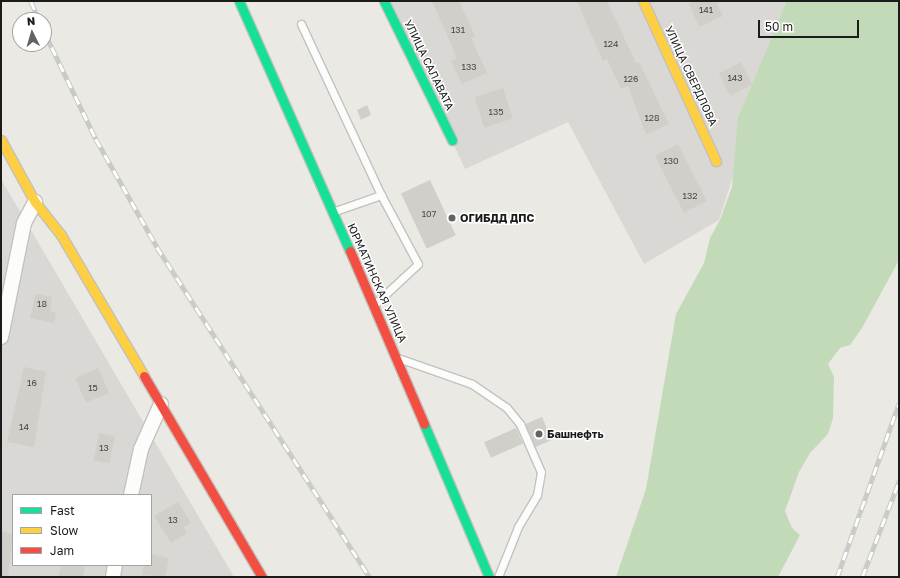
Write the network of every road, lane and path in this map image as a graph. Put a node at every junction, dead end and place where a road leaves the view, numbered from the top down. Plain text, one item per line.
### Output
1 (239, 1) edge
2 (384, 1) edge
3 (643, 1) edge
4 (301, 24) dead end
5 (1, 140) edge
6 (452, 140) dead end
7 (716, 161) dead end
8 (381, 195) junction
9 (35, 202) junction
10 (333, 212) junction
11 (374, 304) junction
12 (1, 337) edge
13 (397, 357) junction
14 (161, 404) junction
15 (131, 494) edge
16 (115, 566) edge
17 (113, 577) edge
18 (262, 577) edge
19 (489, 577) edge
20 (498, 577) edge

1 - 10 street, ЮРМАТИНСКАЯ УЛИЦА
2 - 6 street, УЛИЦА САЛАВАТА
3 - 7 street, УЛИЦА СВЕРДЛОВА
4 - 8 lane
5 - 9 street
8 - 10 lane
8 - 11 lane
9 - 12 street
9 - 14 street
10 - 11 street, ЮРМАТИНСКАЯ УЛИЦА
11 - 13 street, ЮРМАТИНСКАЯ УЛИЦА
13 - 19 street, ЮРМАТИНСКАЯ УЛИЦА
13 - 20 lane
14 - 15 street
14 - 18 street
16 - 17 street

